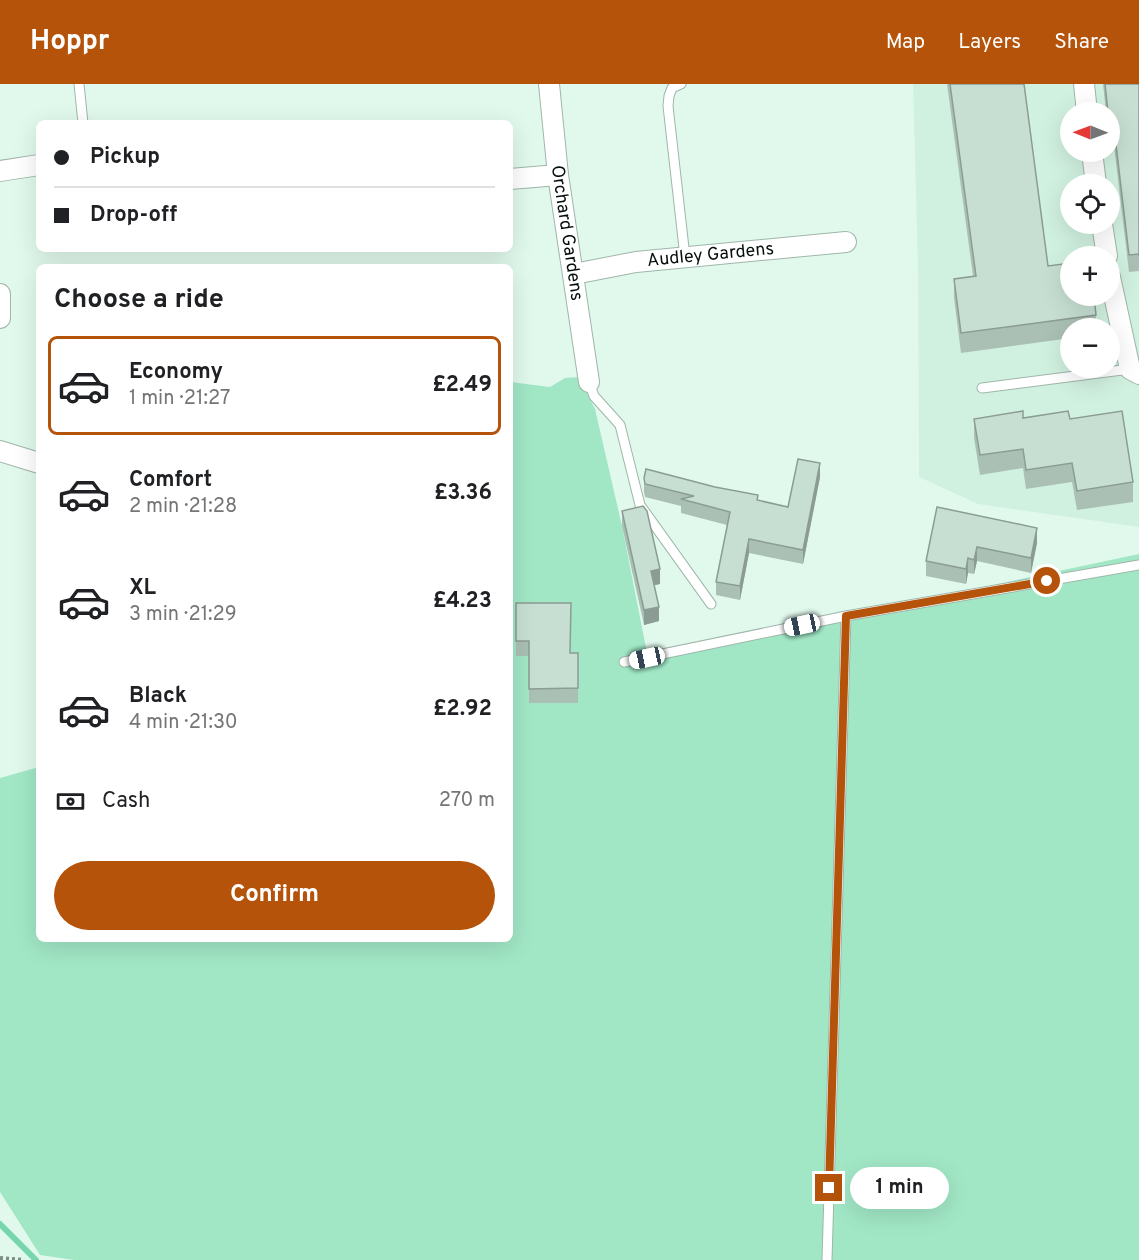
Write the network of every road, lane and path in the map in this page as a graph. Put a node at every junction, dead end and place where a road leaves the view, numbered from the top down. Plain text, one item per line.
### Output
1 (79, 84) edge
2 (549, 84) edge
3 (681, 84) edge
4 (1084, 84) edge
5 (1086, 102) edge
6 (83, 120) edge
7 (36, 165) edge
8 (0, 171) edge
9 (558, 175) junction
10 (513, 179) edge
11 (846, 242) dead end
12 (685, 257) junction
13 (574, 274) junction
14 (0, 294) edge
15 (1117, 306) edge
16 (0, 318) edge
17 (1134, 371) edge
18 (589, 382) joint
19 (982, 388) dead end
20 (0, 451) edge
21 (36, 462) edge
22 (1139, 566) edge
23 (711, 604) dead end
24 (846, 616) junction
25 (624, 662) dead end
26 (0, 1258) edge
27 (24, 1260) edge
28 (827, 1260) edge

1 - 6 lane
2 - 9 street, Orchard Gardens
3 - 12 lane
4 - 5 street
7 - 8 street
9 - 10 street
9 - 13 street, Orchard Gardens
11 - 12 street, Audley Gardens
12 - 13 street, Audley Gardens
13 - 18 street, Orchard Gardens
14 - 16 street
15 - 17 street
17 - 19 lane
18 - 23 lane
20 - 21 street
22 - 24 lane
24 - 25 lane
24 - 28 lane
26 - 27 path

